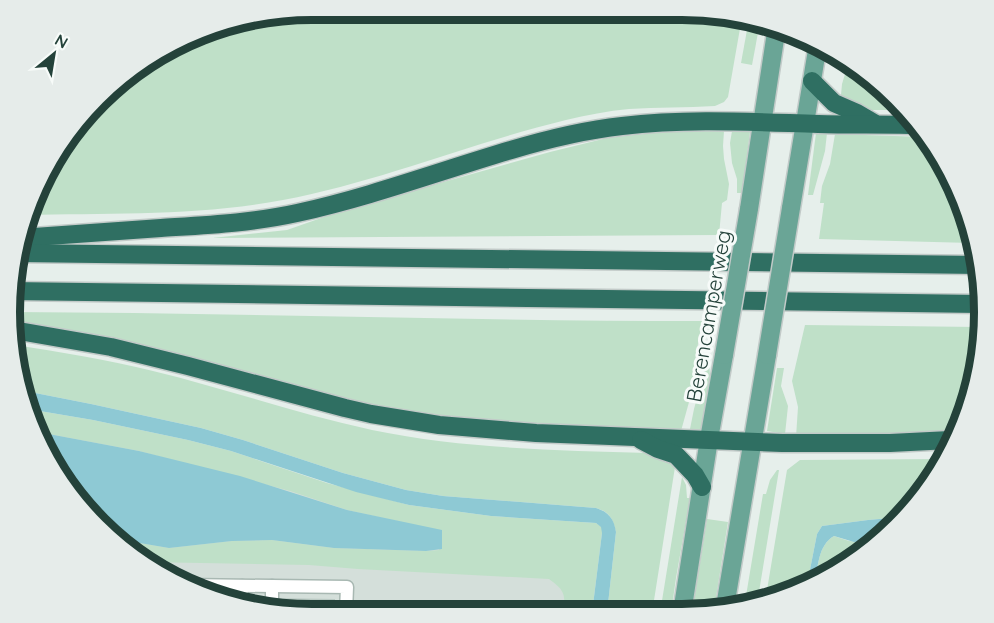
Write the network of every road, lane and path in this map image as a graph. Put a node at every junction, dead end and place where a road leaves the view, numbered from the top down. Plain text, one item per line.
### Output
1 (776, 35) edge
2 (817, 53) edge
3 (812, 81) junction
4 (762, 123) junction
5 (805, 124) junction
6 (875, 124) junction
7 (907, 125) edge
8 (29, 237) edge
9 (25, 253) edge
10 (971, 265) edge
11 (20, 291) edge
12 (974, 304) edge
13 (20, 331) edge
14 (635, 437) junction
15 (709, 439) junction
16 (944, 440) edge
17 (754, 441) junction
18 (702, 487) junction
19 (211, 585) edge
20 (242, 586) junction
21 (272, 586) junction
22 (241, 595) edge
23 (726, 600) edge
24 (272, 601) edge
25 (346, 604) edge
26 (683, 604) edge

1 - 4 main road, Berencamperweg
2 - 3 main road
3 - 5 main road
3 - 6 highway
4 - 5 highway
4 - 8 highway
4 - 15 main road, Berencamperweg, bridge
5 - 6 highway
5 - 17 main road, bridge
6 - 7 highway
9 - 10 highway
11 - 12 highway
13 - 14 highway
14 - 15 highway
14 - 18 highway
15 - 17 highway
15 - 18 main road, Berencamperweg
16 - 17 highway
17 - 23 main road
18 - 26 main road, Berencamperweg
19 - 20 lane
20 - 21 lane
20 - 22 lane
21 - 24 lane
21 - 25 lane

